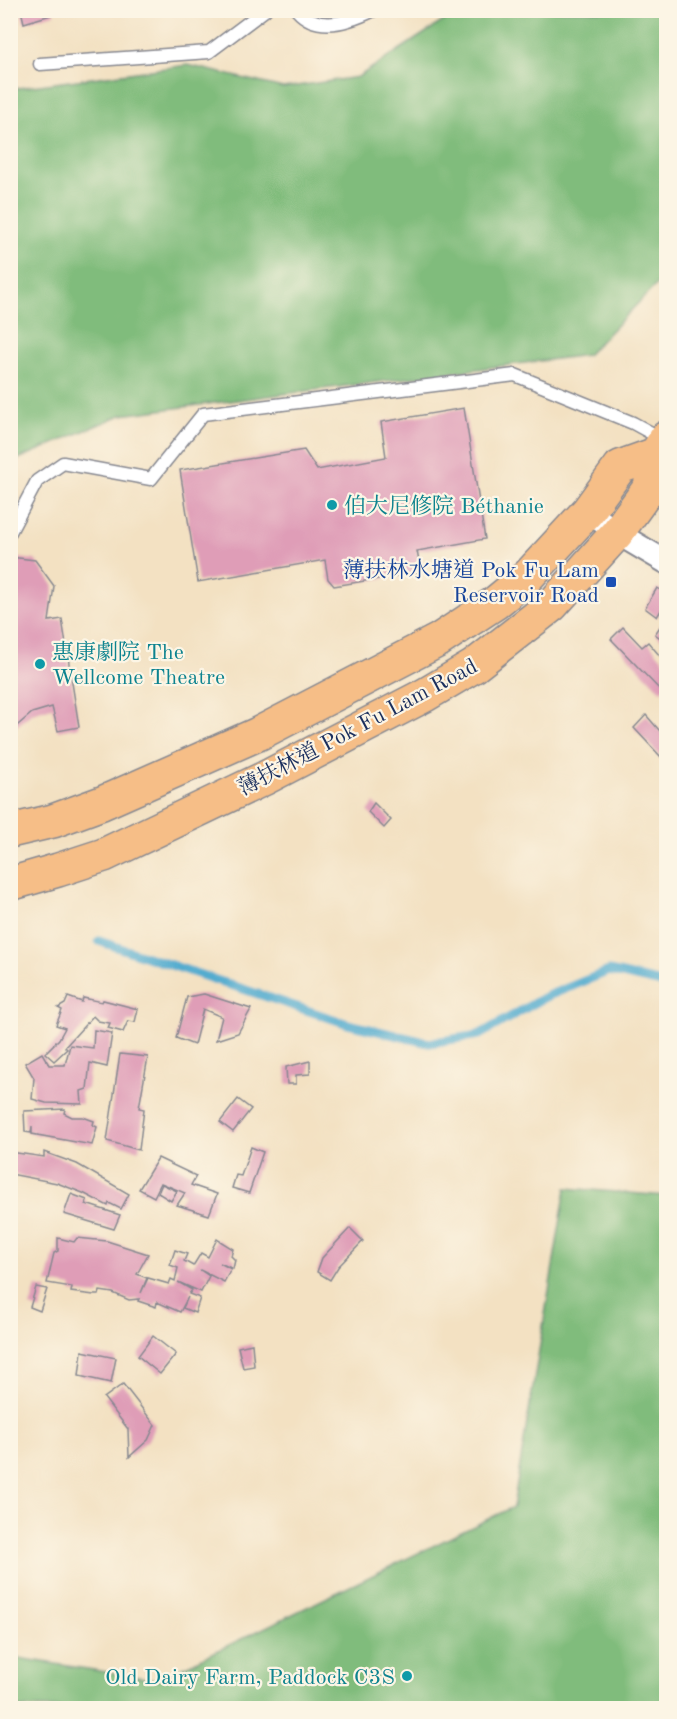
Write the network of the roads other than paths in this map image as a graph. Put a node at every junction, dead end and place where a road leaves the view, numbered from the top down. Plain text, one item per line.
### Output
1 (265, 10) edge
2 (297, 10) edge
3 (374, 10) edge
4 (40, 64) dead end
5 (662, 444) edge
6 (588, 511) junction
7 (10, 532) edge
8 (617, 533) junction
9 (666, 562) edge
10 (10, 831) edge
11 (10, 884) edge

1 - 4 lane
2 - 3 lane
5 - 6 main road, 薄扶林道 Pok Fu Lam Road
5 - 7 lane
5 - 8 main road, 薄扶林道 Pok Fu Lam Road
6 - 8 street
6 - 10 main road, 薄扶林道 Pok Fu Lam Road
8 - 9 street
8 - 11 main road, 薄扶林道 Pok Fu Lam Road

